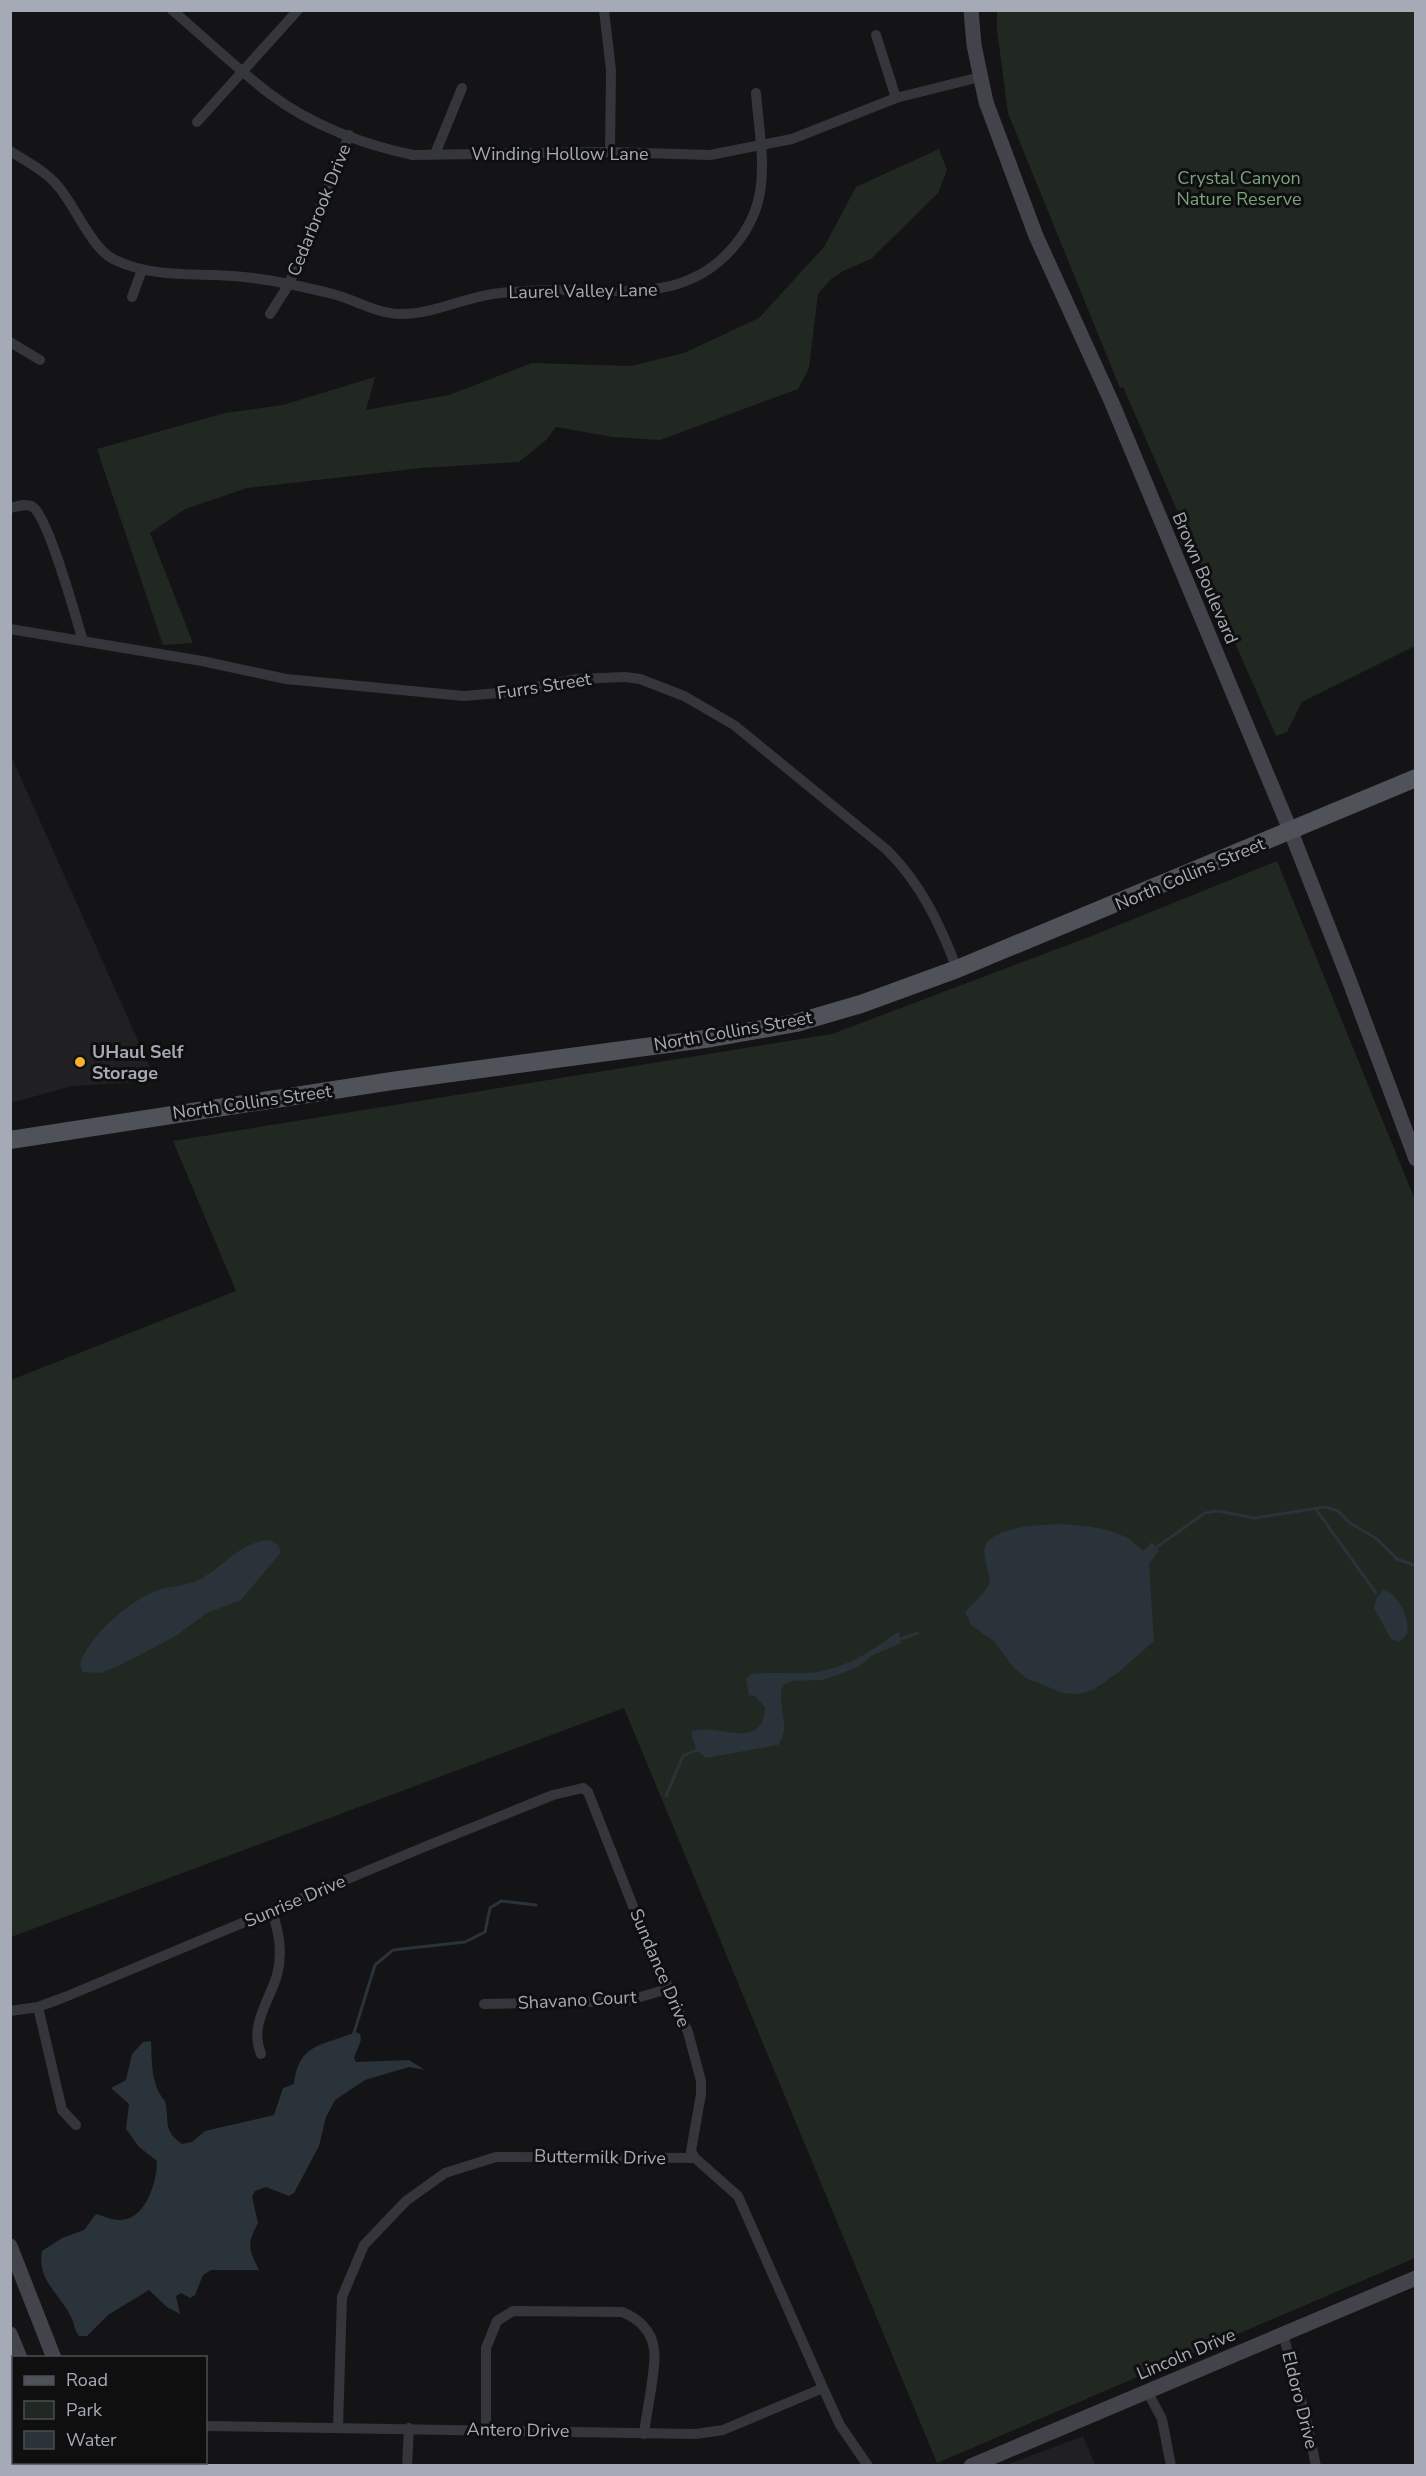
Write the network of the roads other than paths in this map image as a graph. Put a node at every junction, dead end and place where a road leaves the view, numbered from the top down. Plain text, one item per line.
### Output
1 (172, 10) edge
2 (298, 10) edge
3 (604, 10) edge
4 (970, 10) edge
5 (876, 35) dead end
6 (243, 71) junction
7 (980, 77) junction
8 (462, 88) dead end
9 (756, 93) dead end
10 (896, 98) junction
11 (197, 122) dead end
12 (349, 135) junction
13 (760, 147) junction
14 (10, 151) edge
15 (610, 152) junction
16 (435, 154) junction
17 (142, 270) junction
18 (289, 284) junction
19 (132, 297) dead end
20 (270, 314) dead end
21 (10, 342) edge
22 (40, 360) dead end
23 (10, 508) edge
24 (10, 629) edge
25 (83, 641) junction
26 (1416, 778) edge
27 (1291, 832) junction
28 (957, 969) junction
29 (10, 1140) edge
30 (1416, 1159) edge
31 (579, 1788) joint
32 (272, 1911) junction
33 (668, 1989) junction
34 (484, 2004) dead end
35 (38, 2007) junction
36 (10, 2011) edge
37 (261, 2054) dead end
38 (76, 2125) dead end
39 (695, 2158) junction
40 (10, 2246) edge
41 (1416, 2278) edge
42 (10, 2334) edge
43 (1283, 2334) junction
44 (19, 2356) edge
45 (53, 2356) edge
46 (823, 2388) junction
47 (1147, 2391) junction
48 (207, 2426) edge
49 (338, 2427) junction
50 (409, 2428) junction
51 (486, 2430) junction
52 (644, 2434) junction
53 (406, 2466) edge
54 (868, 2466) edge
55 (971, 2466) edge
56 (1171, 2466) edge
57 (1316, 2466) edge

1 - 6 street, Winding Hollow Lane
2 - 6 street
3 - 15 street
4 - 7 street, Brown Boulevard
5 - 10 street
6 - 11 street
6 - 12 street, Winding Hollow Lane
7 - 10 street, Winding Hollow Lane
7 - 27 street, Brown Boulevard
8 - 16 street
9 - 13 street, Laurel Valley Lane
10 - 13 street, Winding Hollow Lane
12 - 16 street, Winding Hollow Lane
12 - 18 street, Cedarbrook Drive
13 - 15 street, Winding Hollow Lane
13 - 18 street, Laurel Valley Lane
14 - 17 street, Laurel Valley Lane
15 - 16 street, Winding Hollow Lane
17 - 18 street, Laurel Valley Lane
17 - 19 street
18 - 20 street, Cedarbrook Drive
21 - 22 street
23 - 25 street
24 - 25 street, Furrs Street
25 - 28 street, Furrs Street
26 - 27 main road, North Collins Street
27 - 28 main road, North Collins Street
27 - 30 street, Brown Boulevard
28 - 29 main road, North Collins Street
31 - 32 street, Sunrise Drive
31 - 33 street, Sundance Drive
32 - 35 street, Sunrise Drive
32 - 37 street
33 - 34 street, Shavano Court
33 - 39 street, Sundance Drive
35 - 36 street, Sunrise Drive
35 - 38 street
39 - 46 street
39 - 49 street, Buttermilk Drive
40 - 45 street
41 - 43 street, Lincoln Drive
42 - 44 street
43 - 47 street, Lincoln Drive
43 - 57 street, Eldoro Drive
46 - 52 street, Antero Drive
46 - 54 street
47 - 55 street, Lincoln Drive
47 - 56 street
48 - 49 street, Antero Drive
49 - 50 street, Antero Drive
50 - 51 street, Antero Drive
50 - 53 street
51 - 52 street, Antero Drive
51 - 52 street

